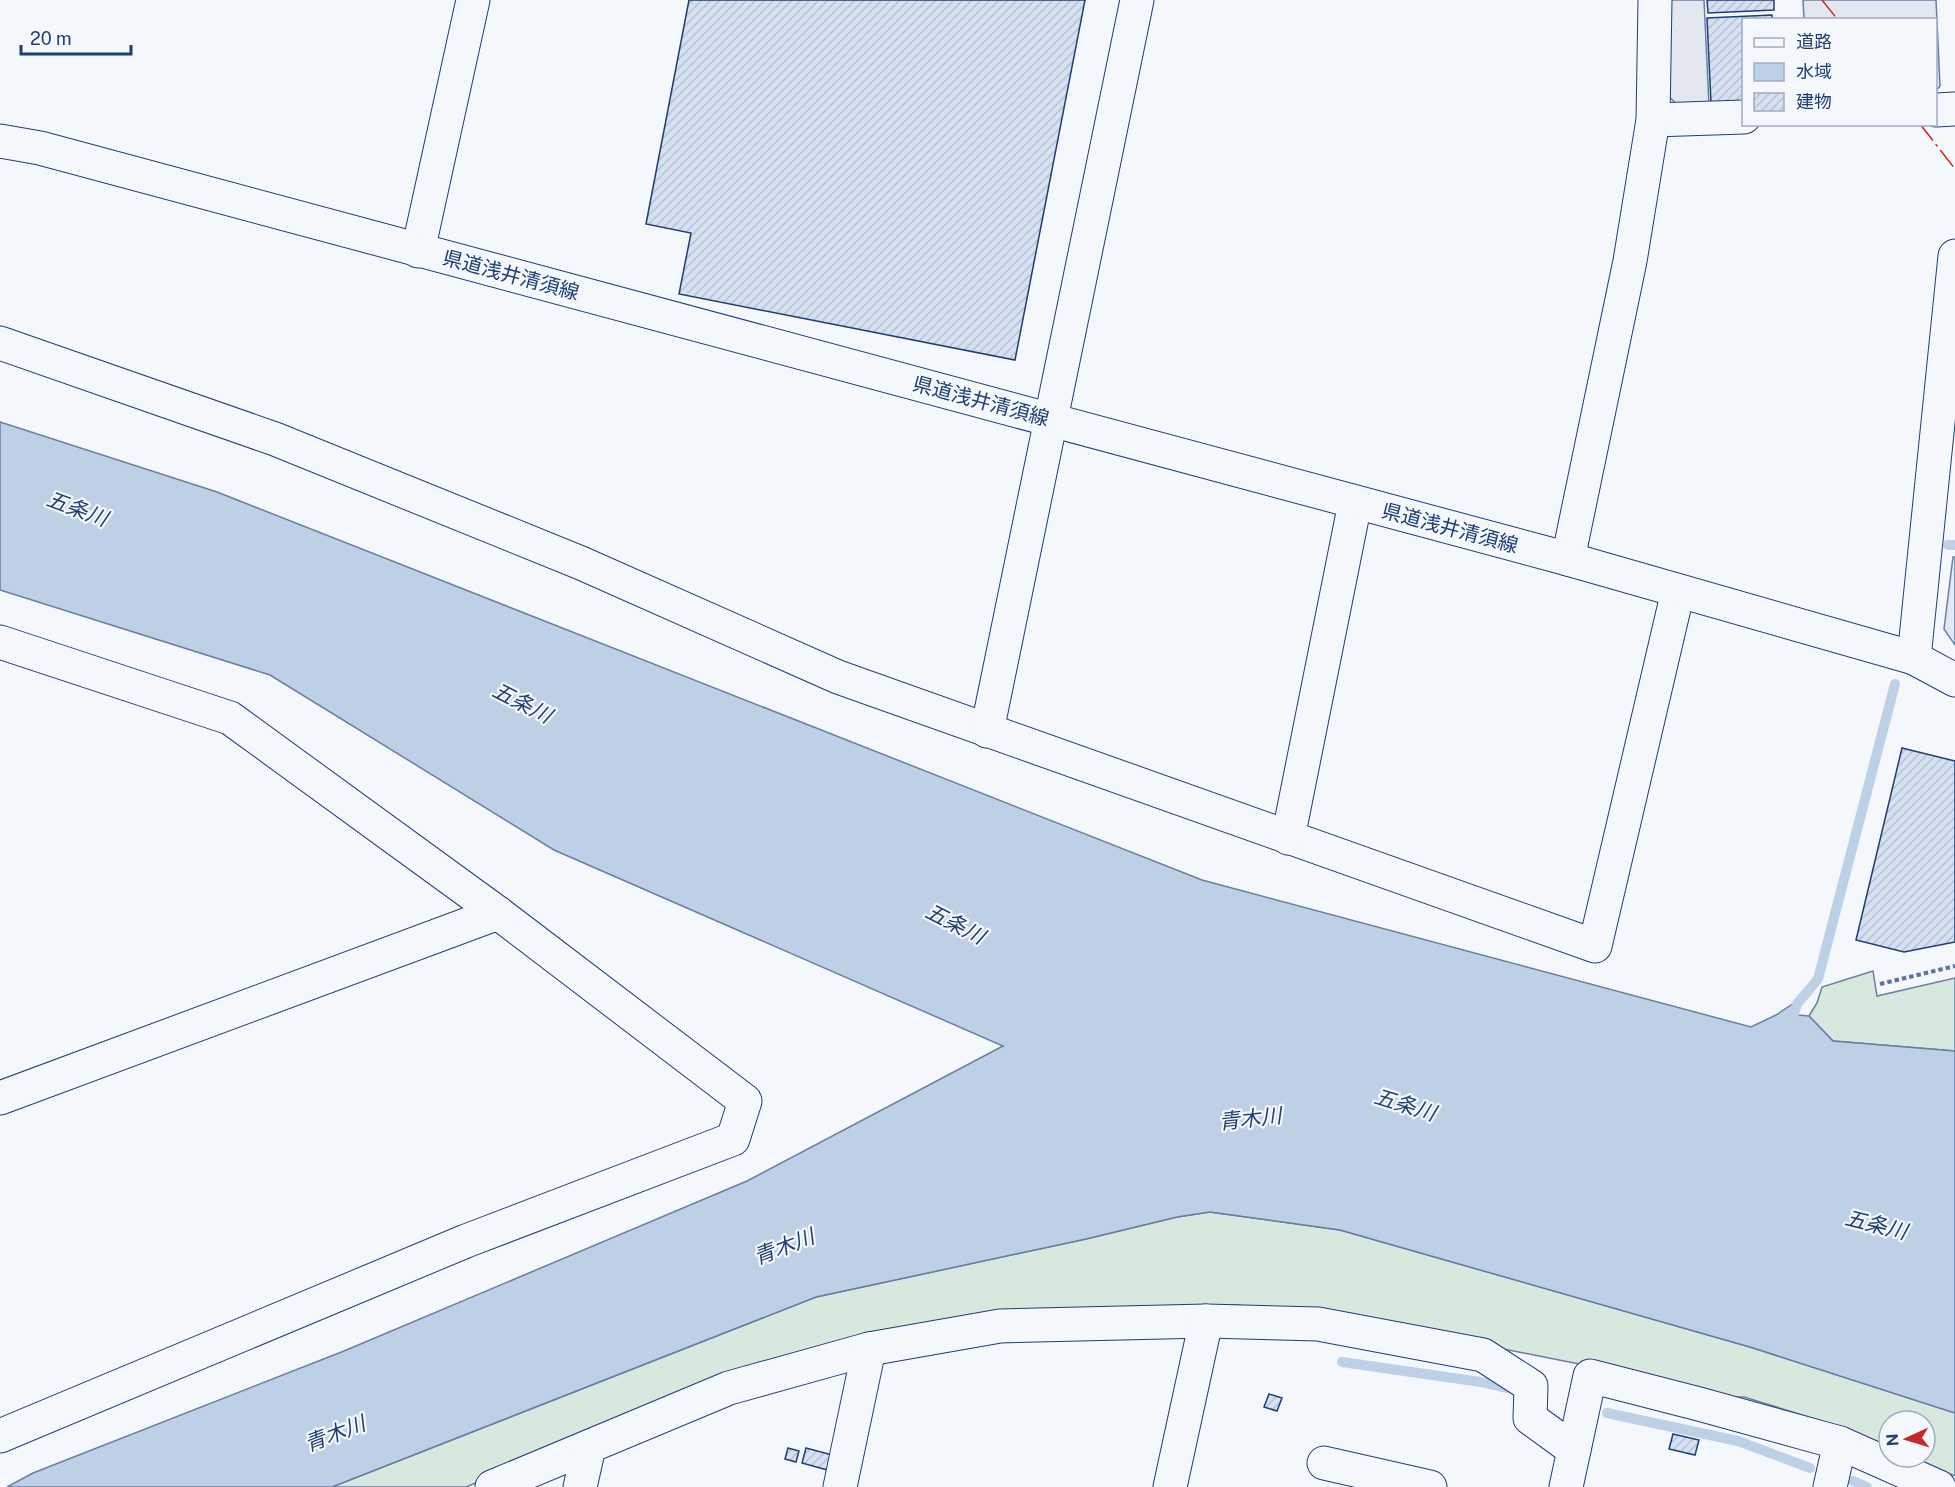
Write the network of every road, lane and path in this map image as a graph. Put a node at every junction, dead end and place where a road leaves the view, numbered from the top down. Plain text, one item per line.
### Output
1 (473, 0) edge
2 (1137, 0) edge
3 (1655, 0) edge
4 (1955, 109) edge
5 (1937, 110) edge
6 (1742, 117) edge
7 (1653, 120) junction
8 (0, 141) edge
9 (418, 251) junction
10 (1955, 255) edge
11 (0, 343) edge
12 (1052, 419) junction
13 (1355, 503) junction
14 (1568, 559) junction
15 (1677, 591) junction
16 (2, 644) edge
17 (1914, 658) junction
18 (1955, 680) edge
19 (987, 731) junction
20 (1288, 838) junction
21 (498, 913) junction
22 (1955, 966) edge
23 (1880, 984) dead end
24 (0, 1098) edge
25 (1206, 1321) junction
26 (869, 1349) junction
27 (0, 1436) edge
28 (1840, 1443) junction
29 (589, 1447) junction
30 (1574, 1450) junction
31 (1324, 1463) dead end
32 (492, 1487) edge
33 (580, 1487) edge
34 (840, 1487) edge
35 (1170, 1487) edge
36 (1430, 1487) edge
37 (1566, 1487) edge
38 (1830, 1487) edge
39 (1939, 1487) edge

1 - 9 street
2 - 12 street
3 - 7 street
4 - 5 street
6 - 7 street
7 - 14 street
8 - 9 street, 県道浅井清須線
9 - 12 street, 県道浅井清須線
10 - 17 street
11 - 19 street
12 - 13 street, 県道浅井清須線
12 - 19 street
13 - 14 street, 県道浅井清須線
13 - 20 street
14 - 15 street, 県道浅井清須線
15 - 17 street, 県道浅井清須線
15 - 20 street
16 - 21 street
17 - 18 street, 県道浅井清須線
19 - 20 street
21 - 24 street
21 - 27 street
22 - 23 path
25 - 26 street
25 - 30 street
25 - 35 street
26 - 29 street
26 - 34 street
28 - 30 street
28 - 38 street
28 - 39 street
29 - 32 street
29 - 33 street
30 - 37 street
31 - 36 street

